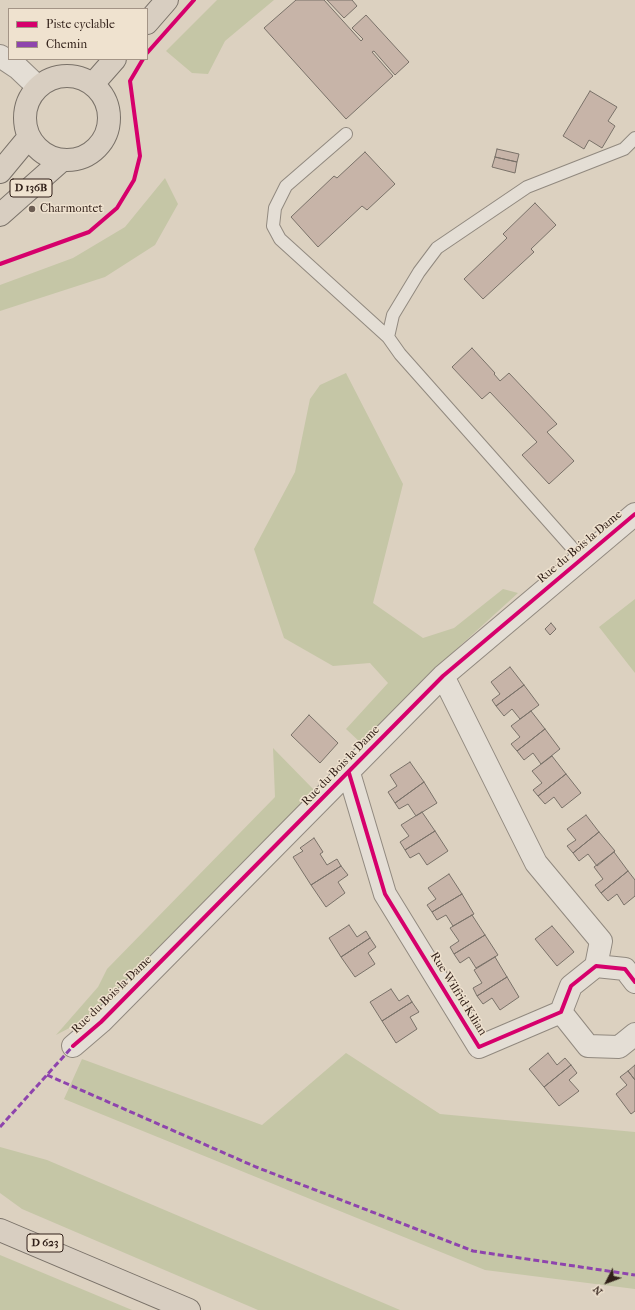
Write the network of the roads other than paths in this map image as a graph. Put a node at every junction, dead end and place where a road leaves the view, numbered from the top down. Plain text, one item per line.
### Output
1 (167, 0) edge
2 (148, 22) edge
3 (0, 56) edge
4 (114, 60) edge
5 (93, 84) junction
6 (38, 87) junction
7 (346, 134) dead end
8 (29, 137) junction
9 (635, 138) edge
10 (61, 161) junction
11 (0, 172) edge
12 (0, 215) edge
13 (388, 337) junction
14 (635, 514) edge
15 (582, 559) junction
16 (443, 676) junction
17 (349, 772) junction
18 (596, 966) junction
19 (635, 982) edge
20 (561, 1012) junction
21 (635, 1034) edge
22 (73, 1046) dead end
23 (0, 1217) edge
24 (0, 1230) edge
25 (90, 1268) junction
26 (189, 1310) edge

1 - 2 main road
3 - 6 street
4 - 5 main road
5 - 6 main road
5 - 10 main road
6 - 8 main road
7 - 13 lane
8 - 10 main road
8 - 11 main road, D 136B
9 - 13 lane
10 - 12 main road, D 136B
13 - 15 lane
14 - 15 street, Rue du Bois la Dame
15 - 16 street, Rue du Bois la Dame
16 - 17 street, Rue du Bois la Dame
16 - 18 street
17 - 20 street, Rue Wilfrid Kilian
17 - 22 street, Rue du Bois la Dame
18 - 19 street
18 - 20 street
20 - 21 street
23 - 25 main road, D 623
24 - 25 main road, D 623
25 - 26 main road, D 623

